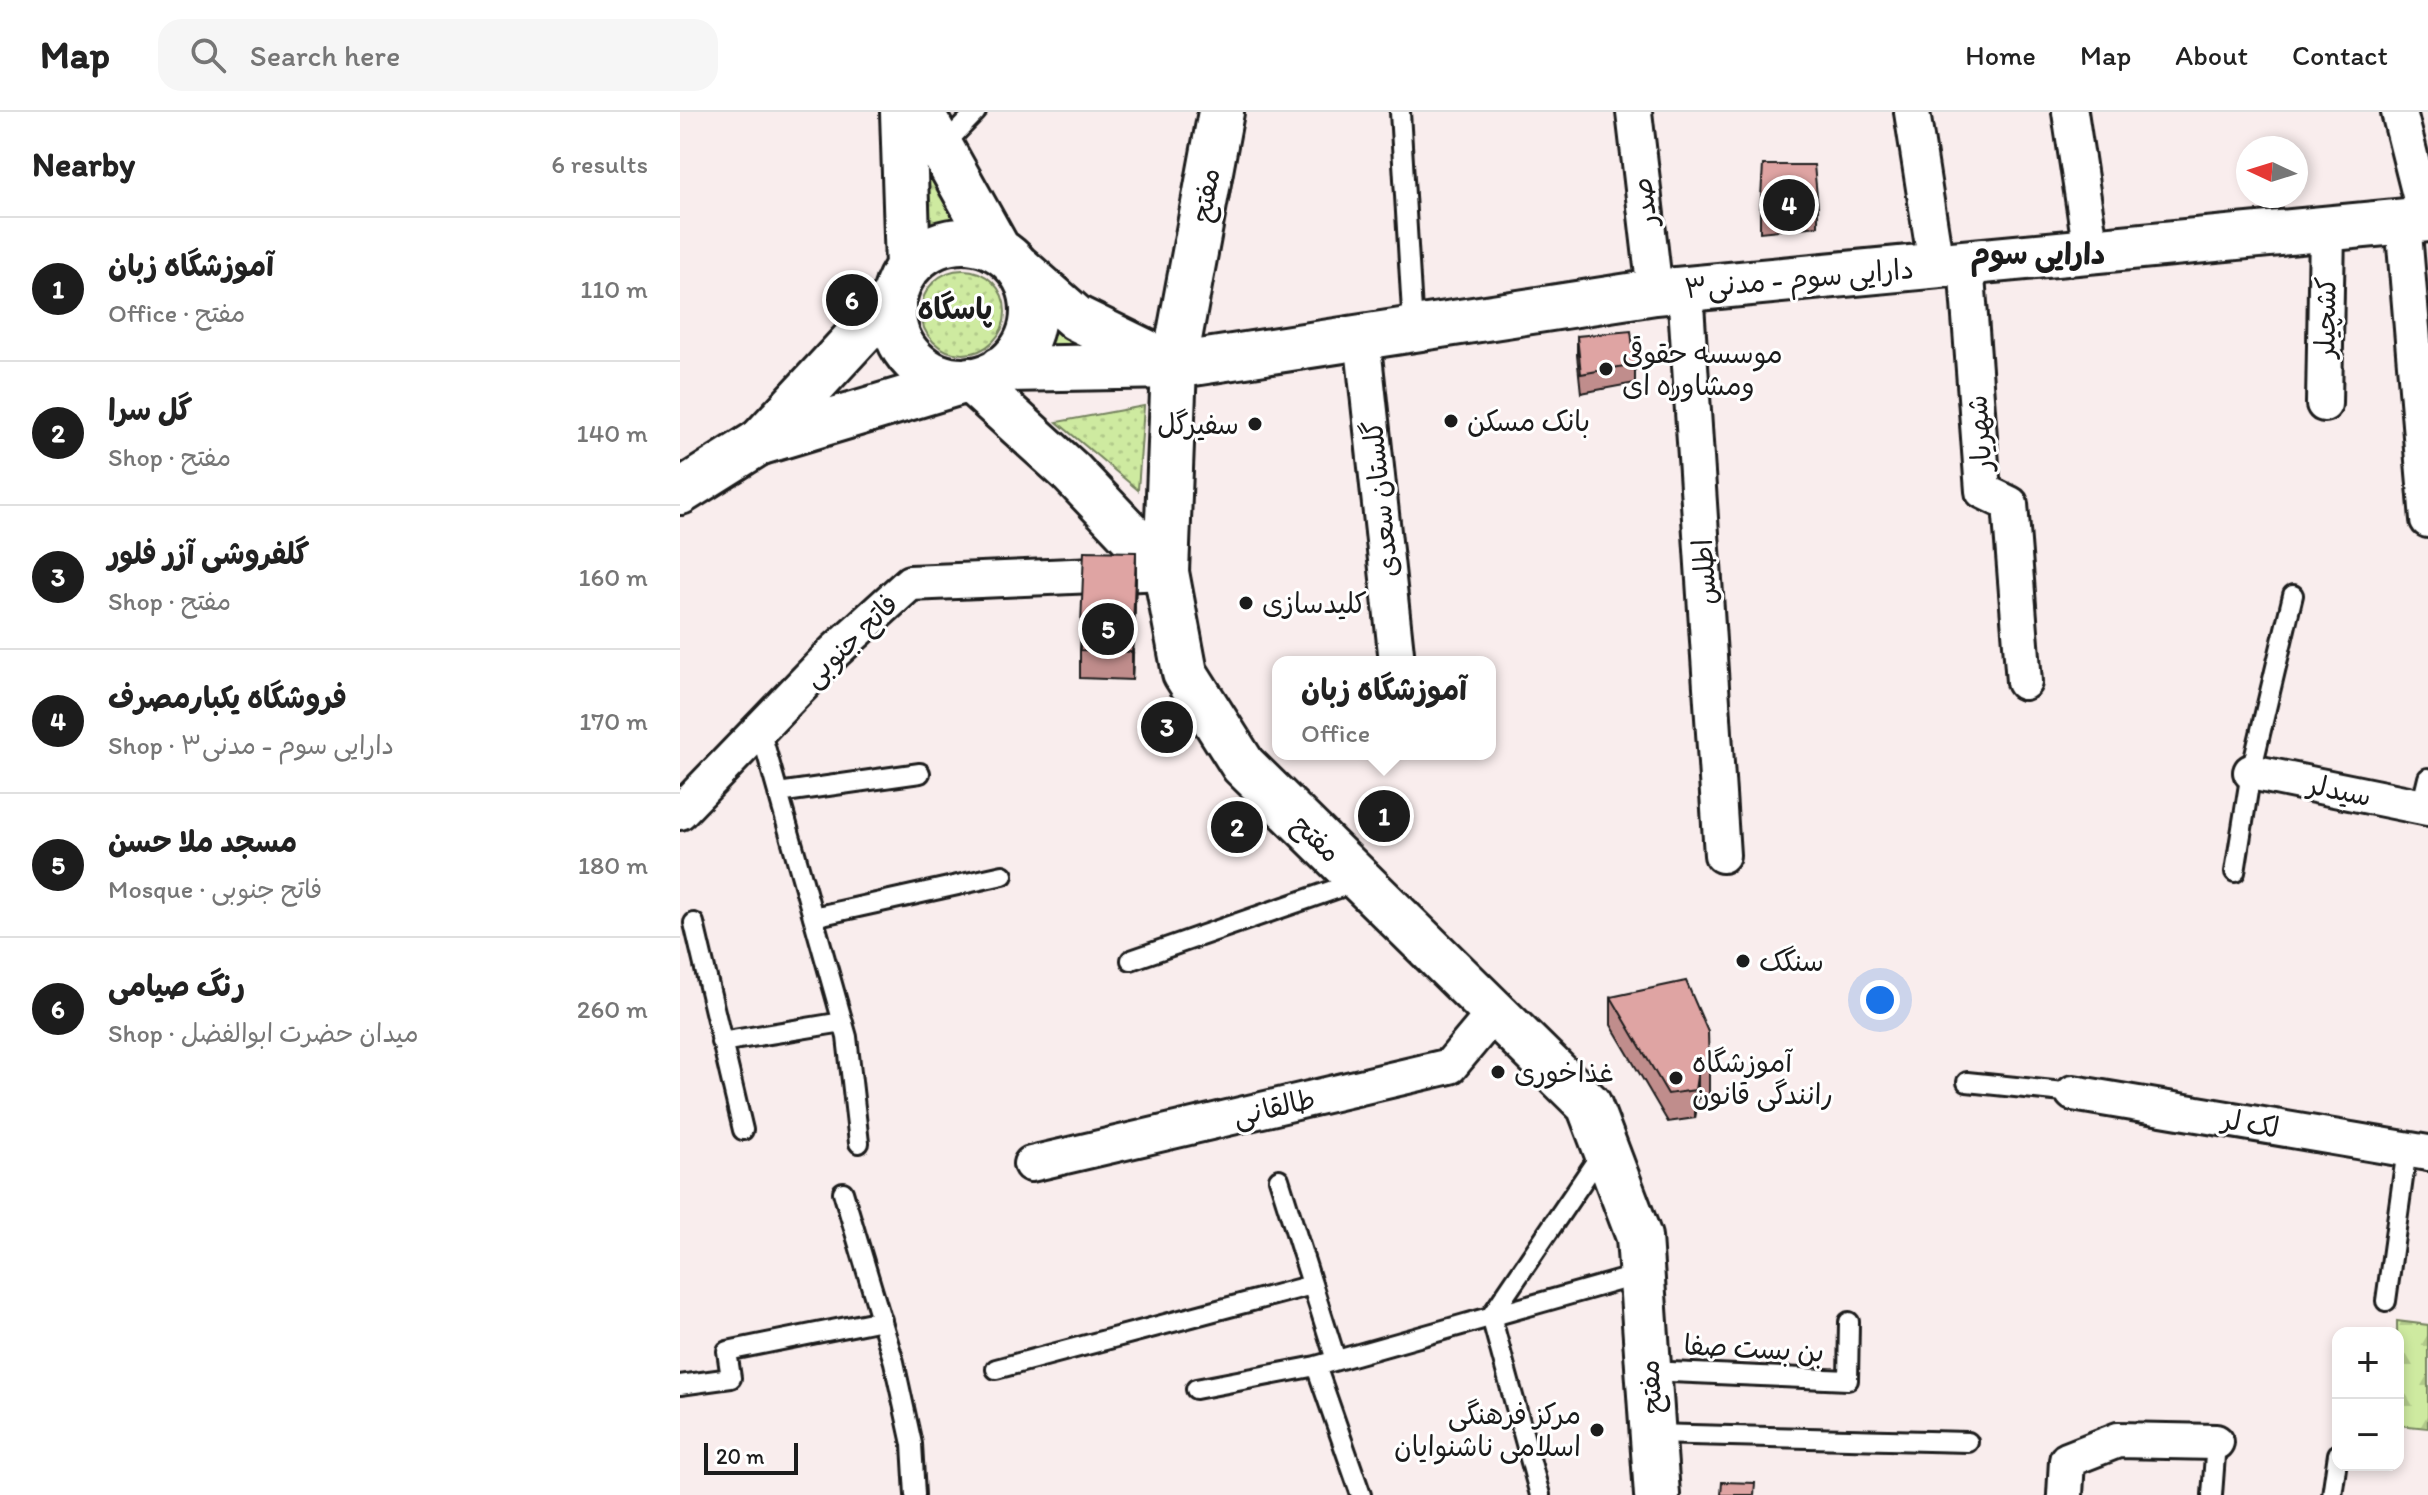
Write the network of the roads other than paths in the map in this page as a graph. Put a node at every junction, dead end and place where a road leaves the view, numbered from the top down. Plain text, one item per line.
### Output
1 (903, 112) edge
2 (976, 112) edge
3 (1221, 112) edge
4 (1400, 112) edge
5 (1634, 112) edge
6 (1912, 112) edge
7 (2070, 112) edge
8 (2399, 112) edge
9 (931, 130) edge
10 (2419, 220) edge
11 (2327, 229) junction
12 (2091, 251) junction
13 (1008, 259) junction
14 (1951, 264) junction
15 (901, 282) junction
16 (1670, 290) junction
17 (1413, 329) junction
18 (1362, 337) junction
19 (1174, 366) junction
20 (978, 377) junction
21 (2324, 404) dead end
22 (758, 443) junction
23 (680, 492) edge
24 (2428, 520) edge
25 (1166, 572) junction
26 (2293, 595) dead end
27 (1396, 656) edge
28 (2024, 682) dead end
29 (760, 729) junction
30 (2251, 772) junction
31 (920, 773) dead end
32 (778, 793) junction
33 (2426, 798) edge
34 (680, 812) edge
35 (1722, 855) dead end
36 (2235, 872) dead end
37 (1003, 875) dead end
38 (1360, 880) junction
39 (813, 917) junction
40 (694, 923) dead end
41 (1131, 960) dead end
42 (1495, 1012) junction
43 (843, 1022) junction
44 (721, 1042) junction
45 (1967, 1082) dead end
46 (2073, 1093) joint
47 (743, 1130) dead end
48 (859, 1143) dead end
49 (1605, 1147) junction
50 (2417, 1151) edge
51 (1031, 1164) dead end
52 (1279, 1179) dead end
53 (843, 1192) dead end
54 (1642, 1274) junction
55 (1312, 1285) junction
56 (2386, 1301) dead end
57 (1491, 1316) junction
58 (882, 1320) junction
59 (1849, 1322) dead end
60 (1336, 1360) junction
61 (1316, 1366) junction
62 (996, 1369) dead end
63 (1648, 1371) junction
64 (680, 1385) edge
65 (1196, 1389) dead end
66 (1653, 1434) junction
67 (1968, 1442) dead end
68 (2216, 1442) joint
69 (2336, 1471) edge
70 (915, 1495) edge
71 (1361, 1495) edge
72 (1540, 1495) edge
73 (1657, 1495) edge
74 (2065, 1495) edge
75 (2212, 1495) edge
76 (2332, 1495) edge

1 - 15 main road
2 - 9 lane
3 - 19 main road, مفتح
4 - 17 lane
5 - 16 street, صدر
6 - 14 street
7 - 12 street
8 - 10 street
9 - 13 main road
10 - 11 main road, دارایی سوم - مدنی۳
10 - 24 street
11 - 12 main road, دارایی سوم - مدنی۳
11 - 21 street, کشچیلر
12 - 14 main road, دارایی سوم - مدنی۳
13 - 15 main road
13 - 19 main road
13 - 20 main road
14 - 16 main road, دارایی سوم - مدنی۳
14 - 28 street, شهریار
15 - 20 main road
15 - 22 main road
16 - 17 main road, دارایی سوم - مدنی۳
16 - 35 street, اطلس
17 - 18 main road, دارایی سوم - مدنی۳
18 - 19 main road, دارایی سوم - مدنی۳
18 - 27 street, گلستان سعدی
19 - 20 main road, دارایی سوم - مدنی۳
19 - 25 main road, مفتح
20 - 22 main road
20 - 25 main road
22 - 23 main road
25 - 29 street, فاتح جنوبی
25 - 38 main road, مفتح
26 - 30 lane
29 - 32 lane
29 - 34 street, فاتح جنوبی
30 - 33 street, سیدلر
30 - 36 lane
31 - 32 lane
32 - 39 lane
37 - 39 lane
38 - 41 lane
38 - 42 main road, مفتح
39 - 43 lane
40 - 44 lane
42 - 49 main road, مفتح
42 - 51 street, طالقانی
43 - 44 lane
43 - 48 lane
44 - 47 lane
45 - 46 lane
46 - 50 street, لک لر
49 - 54 main road, مفتح
49 - 57 lane
50 - 56 lane
52 - 55 lane
53 - 58 lane
54 - 57 lane
54 - 63 main road, مفتح
55 - 60 lane
55 - 62 lane
57 - 60 lane
57 - 72 lane
58 - 64 lane
58 - 70 lane
59 - 63 lane, بن بست صفا
60 - 61 lane
61 - 65 lane
61 - 71 lane
63 - 66 main road, مفتح
66 - 67 lane
66 - 73 main road, مفتح
68 - 74 street
68 - 75 lane
69 - 76 lane

